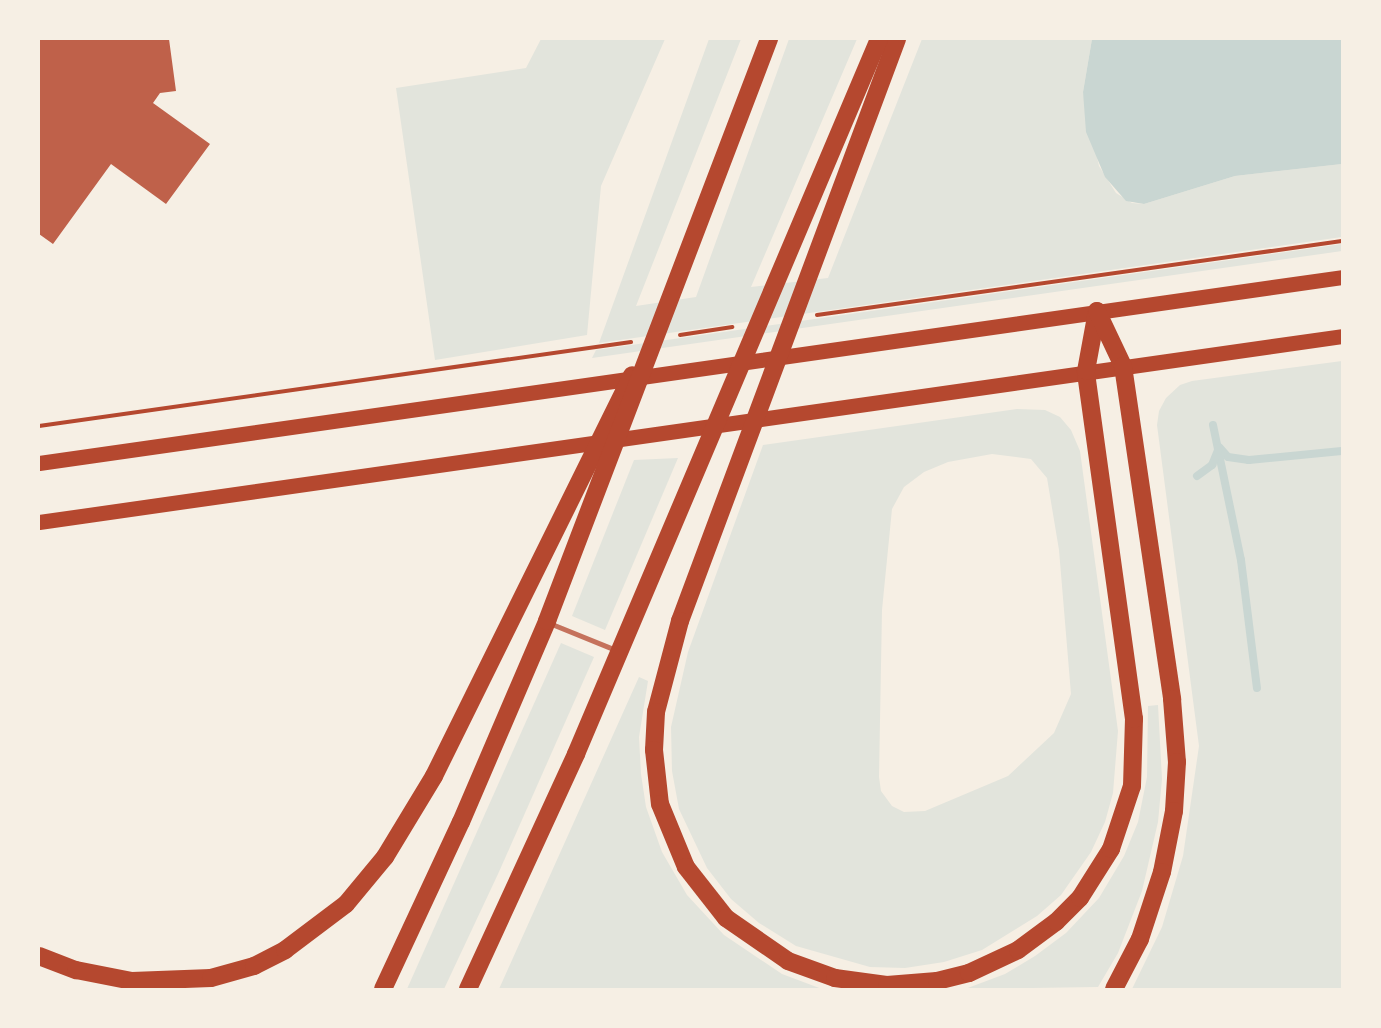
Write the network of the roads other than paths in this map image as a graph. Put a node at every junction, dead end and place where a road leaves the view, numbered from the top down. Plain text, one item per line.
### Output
1 (769, 39) edge
2 (879, 39) edge
3 (897, 39) edge
4 (1342, 277) edge
5 (670, 301) junction
6 (1097, 310) junction
7 (1342, 336) edge
8 (1123, 366) junction
9 (1086, 371) junction
10 (39, 463) edge
11 (39, 522) edge
12 (547, 621) junction
13 (620, 652) junction
14 (39, 956) edge
15 (383, 989) edge
16 (468, 989) edge
17 (1114, 989) edge

1 - 5 highway
2 - 13 highway
3 - 9 highway
4 - 6 main road
5 - 12 highway
5 - 14 highway
6 - 8 highway
6 - 9 highway
6 - 10 main road
7 - 8 main road
8 - 9 main road
8 - 17 highway
9 - 11 main road
12 - 13 lane
12 - 15 highway
13 - 16 highway

